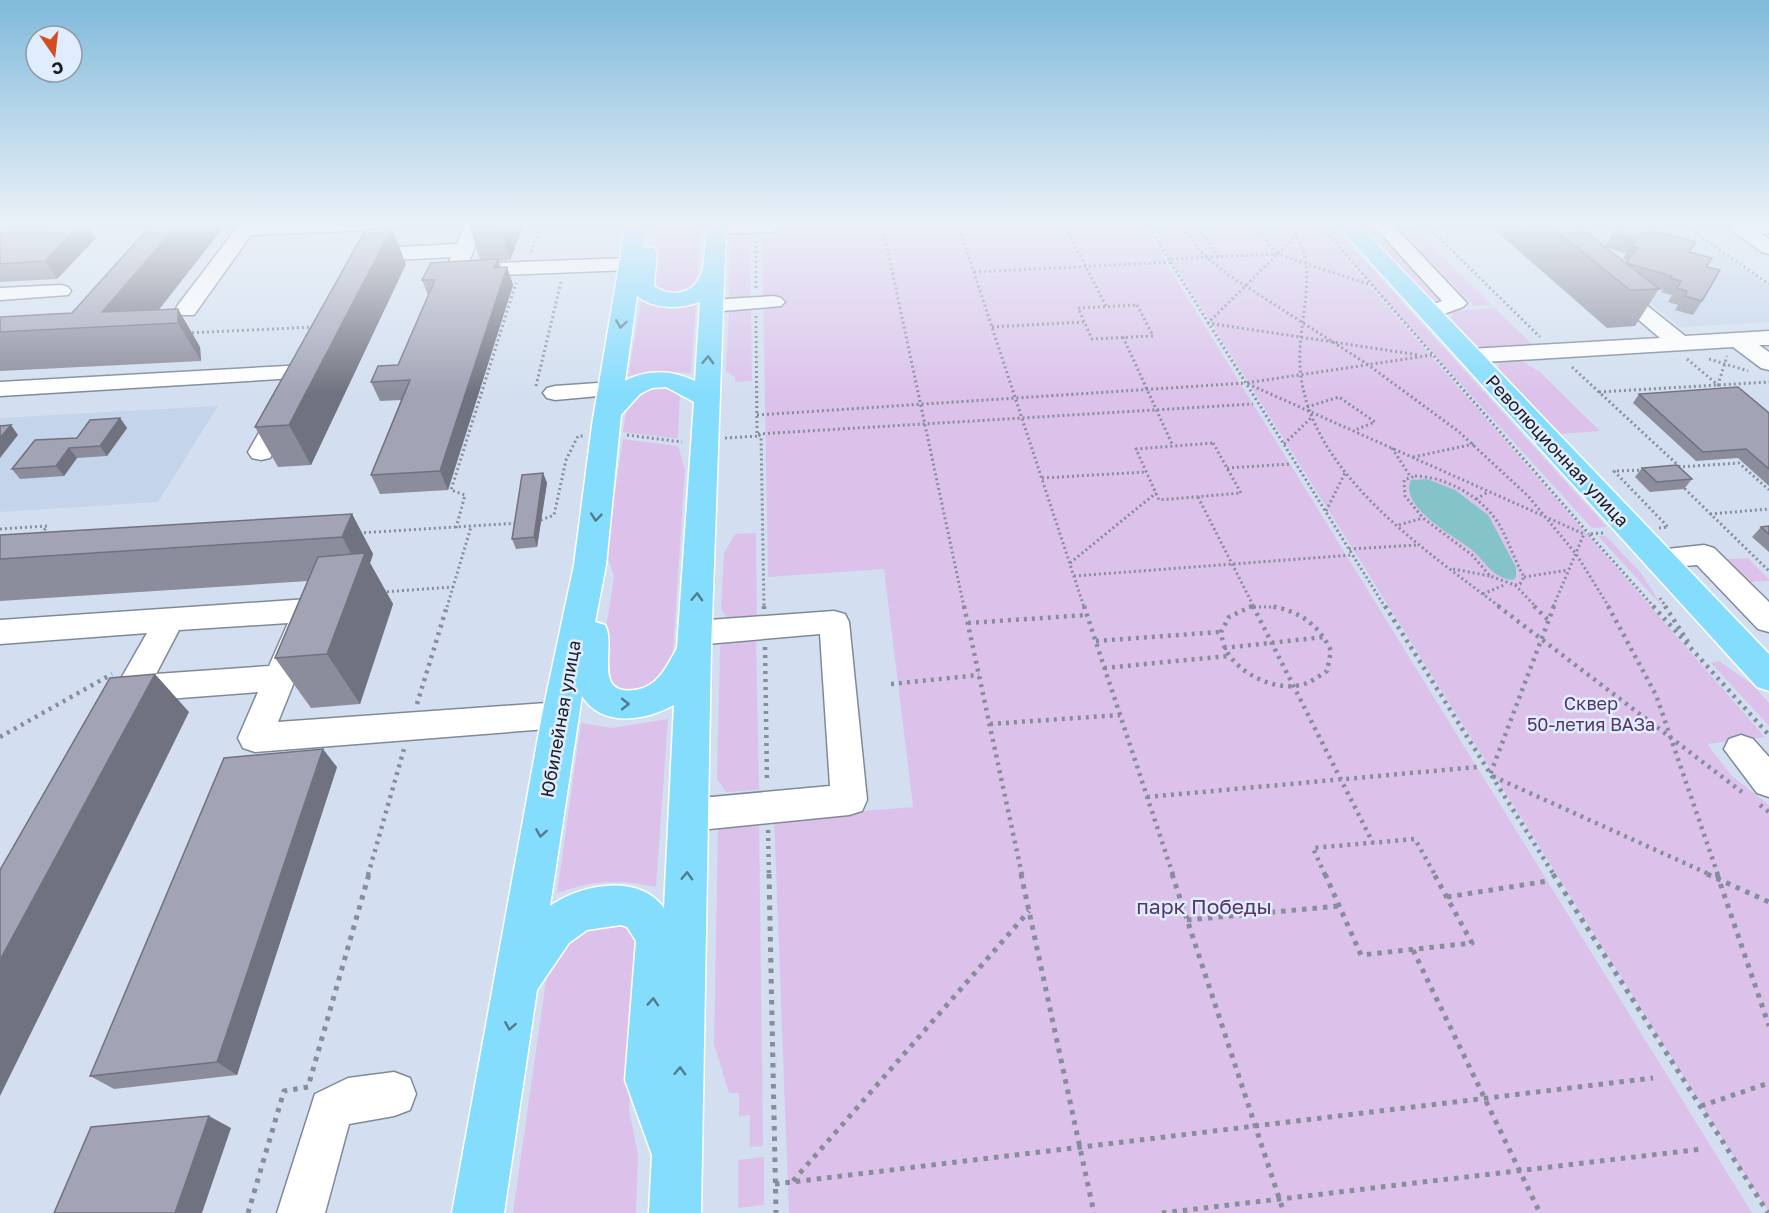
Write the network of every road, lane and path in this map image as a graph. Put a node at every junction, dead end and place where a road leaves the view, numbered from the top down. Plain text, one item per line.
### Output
1 (208, 281) edge
2 (354, 281) edge
3 (517, 281) edge
4 (562, 281) edge
5 (627, 281) edge
6 (643, 281) edge
7 (713, 281) edge
8 (765, 281) edge
9 (894, 281) edge
10 (977, 281) edge
11 (1092, 281) edge
12 (1184, 281) edge
13 (1238, 281) edge
14 (1250, 281) edge
15 (1305, 281) edge
16 (1357, 281) edge
17 (1367, 281) edge
18 (1399, 281) edge
19 (1435, 281) edge
20 (1604, 281) edge
21 (352, 285) edge
22 (1371, 285) junction
23 (1245, 286) junction
24 (712, 290) junction
25 (61, 291) dead end
26 (0, 294) edge
27 (765, 302) junction
28 (1106, 306) junction
29 (186, 310) dead end
30 (1430, 313) junction
31 (1301, 321) junction
32 (1084, 322) junction
33 (1208, 323) junction
34 (330, 326) joint
35 (992, 327) junction
36 (180, 333) edge
37 (1300, 336) junction
38 (1123, 337) junction
39 (1769, 338) edge
40 (1332, 341) junction
41 (1733, 347) junction
42 (1682, 349) junction
43 (1432, 355) junction
44 (1423, 356) junction
45 (1469, 356) junction
46 (1704, 357) dead end
47 (1367, 364) junction
48 (1725, 364) junction
49 (1763, 368) edge
50 (305, 372) junction
51 (1300, 374) junction
52 (1769, 382) edge
53 (1246, 383) junction
54 (1718, 385) junction
55 (0, 389) edge
56 (1147, 390) junction
57 (545, 391) joint
58 (1599, 392) dead end
59 (1016, 398) junction
60 (706, 399) junction
61 (611, 401) junction
62 (921, 404) junction
63 (1253, 404) dead end
64 (1307, 408) junction
65 (1156, 410) junction
66 (757, 415) junction
67 (1022, 417) junction
68 (1311, 418) junction
69 (925, 423) junction
70 (1355, 431) junction
71 (757, 434) junction
72 (1284, 444) junction
73 (1474, 444) junction
74 (1173, 446) junction
75 (1392, 448) junction
76 (261, 452) edge
77 (1413, 457) junction
78 (1290, 464) dead end
79 (1227, 468) junction
80 (1671, 468) edge
81 (1653, 469) edge
82 (1346, 471) junction
83 (1146, 472) junction
84 (1410, 476) junction
85 (1042, 478) junction
86 (1678, 483) edge
87 (1769, 490) edge
88 (1488, 491) junction
89 (1156, 493) junction
90 (1198, 497) junction
91 (1476, 500) junction
92 (1769, 509) edge
93 (1326, 511) junction
94 (1710, 513) junction
95 (1545, 517) junction
96 (1423, 518) junction
97 (1398, 526) junction
98 (456, 528) junction
99 (0, 530) edge
100 (1607, 532) dead end
101 (349, 534) edge
102 (1587, 534) junction
103 (1653, 543) junction
104 (34, 544) edge
105 (1419, 545) junction
106 (1349, 549) junction
107 (1576, 554) junction
108 (1353, 555) junction
109 (1070, 563) junction
110 (1232, 564) junction
111 (590, 565) junction
112 (1449, 568) junction
113 (1569, 570) junction
114 (1769, 571) edge
115 (1074, 576) junction
116 (1490, 576) junction
117 (1524, 577) junction
118 (1506, 584) junction
119 (1515, 585) junction
120 (1483, 594) junction
121 (1253, 605) junction
122 (1087, 615) junction
123 (1548, 620) junction
124 (169, 621) junction
125 (1769, 621) edge
126 (968, 622) junction
127 (764, 627) junction
128 (0, 632) edge
129 (1220, 632) junction
130 (1325, 637) junction
131 (1540, 638) junction
132 (694, 641) junction
133 (1096, 641) junction
134 (1272, 643) junction
135 (1224, 648) junction
136 (1228, 656) junction
137 (1104, 668) junction
138 (979, 675) junction
139 (1769, 677) edge
140 (280, 678) junction
141 (125, 679) junction
142 (891, 684) dead end
143 (1294, 686) junction
144 (560, 715) junction
145 (1120, 715) junction
146 (990, 724) junction
147 (411, 727) junction
148 (0, 737) edge
149 (1672, 738) junction
150 (103, 741) edge
151 (1755, 742) edge
152 (1477, 767) dead end
153 (1490, 775) junction
154 (1341, 780) junction
155 (1769, 782) edge
156 (1147, 797) junction
157 (768, 807) junction
158 (1769, 812) edge
159 (690, 815) junction
160 (1373, 843) junction
161 (1719, 879) junction
162 (1548, 881) dead end
163 (1447, 897) junction
164 (1769, 902) edge
165 (1338, 906) junction
166 (1029, 911) junction
167 (1187, 920) junction
168 (1413, 950) junction
169 (516, 987) junction
170 (1769, 1026) edge
171 (1653, 1078) dead end
172 (1769, 1083) edge
173 (394, 1094) dead end
174 (1485, 1098) junction
175 (1701, 1106) junction
176 (1255, 1126) junction
177 (1080, 1147) junction
178 (1702, 1149) dead end
179 (677, 1160) junction
180 (1520, 1171) junction
181 (793, 1182) junction
182 (775, 1184) junction
183 (1279, 1199) junction
184 (248, 1213) edge
185 (301, 1213) edge
186 (478, 1213) edge
187 (675, 1213) edge
188 (776, 1213) edge
189 (1094, 1213) edge
190 (1162, 1213) edge
191 (1284, 1213) edge
192 (1540, 1213) edge
193 (1768, 1213) edge

1 - 29 lane
2 - 21 lane
3 - 98 path
4 - 57 path
5 -> 61 main road, Юбилейная улица
6 - 24 main road
7 - 24 main road
8 - 27 path
9 - 62 path
10 - 35 path
11 - 28 path
12 - 33 path
13 - 23 path
14 - 23 path
15 - 31 path
16 - 22 path
17 - 22 path
18 - 30 main road, Революционная улица
19 - 30 lane
20 - 42 lane
22 - 43 path
23 - 31 path
23 - 33 path
24 - 27 lane
60 -> 24 main road
25 - 26 lane
27 - 66 path
28 - 32 path
28 - 38 path
30 - 45 main road, Революционная улица
31 - 37 path
31 - 40 path
32 - 35 path
32 - 38 path
33 - 37 path
33 - 53 path
34 - 36 path
34 - 50 lane
35 - 59 path
37 - 40 path
37 - 51 path
38 - 56 path
39 - 41 lane
40 - 44 path
40 - 47 path
41 - 42 lane
41 - 48 path
41 - 49 lane
42 - 45 lane
42 - 54 path
43 - 44 path
43 - 102 path
44 - 47 path
45 - 103 main road, Революционная улица
46 - 48 path
47 - 51 path
47 - 73 path
48 - 49 path
48 - 54 path
50 - 55 lane
50 - 76 lane
51 - 53 path
51 - 64 path
52 - 54 path
53 - 56 path
53 - 64 path
53 - 72 path
54 - 58 path
56 - 59 path
56 - 65 path
57 - 61 lane
59 - 62 path
59 - 67 path
60 - 61 main road
132 -> 60 main road
61 -> 111 main road, Юбилейная улица
62 - 66 path
62 - 69 path
63 - 65 path
64 - 68 path
64 - 70 path
64 - 70 path
65 - 67 path
65 - 74 path
66 - 71 path
67 - 69 path
67 - 85 path
68 - 72 path
68 - 82 path
69 - 71 path
69 - 126 path
70 - 75 path
71 - 127 path
72 - 93 path
73 - 77 path
73 - 95 path
74 - 79 path
74 - 83 path
75 - 77 path
75 - 84 path
77 - 88 path
78 - 79 path
79 - 90 path
80 - 87 path
81 - 103 path
82 - 93 path
82 - 97 path
83 - 85 path
83 - 89 path
84 - 91 path
84 - 96 path
85 - 109 path
86 - 94 path
88 - 91 path
88 - 95 path
89 - 90 path
89 - 109 path
90 - 110 path
91 - 117 path
92 - 94 path
93 - 106 path
94 - 114 path
95 - 102 path
95 - 107 path
96 - 97 path
96 - 116 path
97 - 105 path
98 - 101 path
98 - 147 path
99 - 104 path
100 - 102 path
102 - 107 path
102 - 151 path
103 - 125 lane
103 - 139 main road, Революционная улица
105 - 106 path
105 - 112 path
106 - 108 path
107 - 113 path
107 - 149 path
108 - 110 path
108 - 153 path
109 - 115 path
110 - 115 path
110 - 121 path
111 -> 132 main road
111 - 144 main road, Юбилейная улица
112 - 116 path
112 - 120 path
113 - 117 path
113 - 123 path
115 - 122 path
116 - 118 path
117 - 119 path
118 - 119 path
118 - 120 path
119 - 123 path
120 - 131 path
121 - 129 path
121 - 130 path
121 - 134 path
122 - 126 path
122 - 133 path
123 - 131 path
124 - 128 lane
124 - 140 lane
124 - 141 lane
126 - 138 path
127 - 132 lane
127 - 157 path
127 - 157 lane
129 - 133 path
129 - 135 path
130 - 134 path
130 - 143 path
131 - 149 path
131 - 153 path
132 - 159 main road
133 - 137 path
134 - 135 path
134 - 143 path
135 - 136 path
136 - 137 path
136 - 143 path
137 - 145 path
138 - 142 path
138 - 146 path
140 - 141 lane
140 - 147 lane
141 - 148 path
141 - 150 lane
143 - 154 path
144 - 147 lane
144 -> 169 main road, Юбилейная улица
145 - 146 path
145 - 156 path
146 - 166 path
147 - 184 path
149 - 158 path
149 - 161 path
151 - 155 lane
152 - 154 path
153 - 161 path
153 - 175 path
154 - 156 path
154 - 160 path
156 - 167 path
157 - 159 lane
157 - 182 path
179 -> 159 main road
160 - 163 path
160 - 165 path
161 - 164 path
161 - 170 path
162 - 163 path
163 - 168 path
165 - 167 path
165 - 168 path
166 - 177 path
166 - 181 path
167 - 176 path
168 - 174 path
179 -> 169 main road
169 -> 186 main road, Юбилейная улица
171 - 174 path
172 - 175 path
173 - 185 lane
174 - 176 path
174 - 180 path
175 - 193 path
176 - 177 path
176 - 183 path
177 - 181 path
177 - 189 path
178 - 180 path
179 - 187 main road
180 - 183 path
180 - 192 path
181 - 182 path
182 - 188 path
183 - 190 path
183 - 191 path

